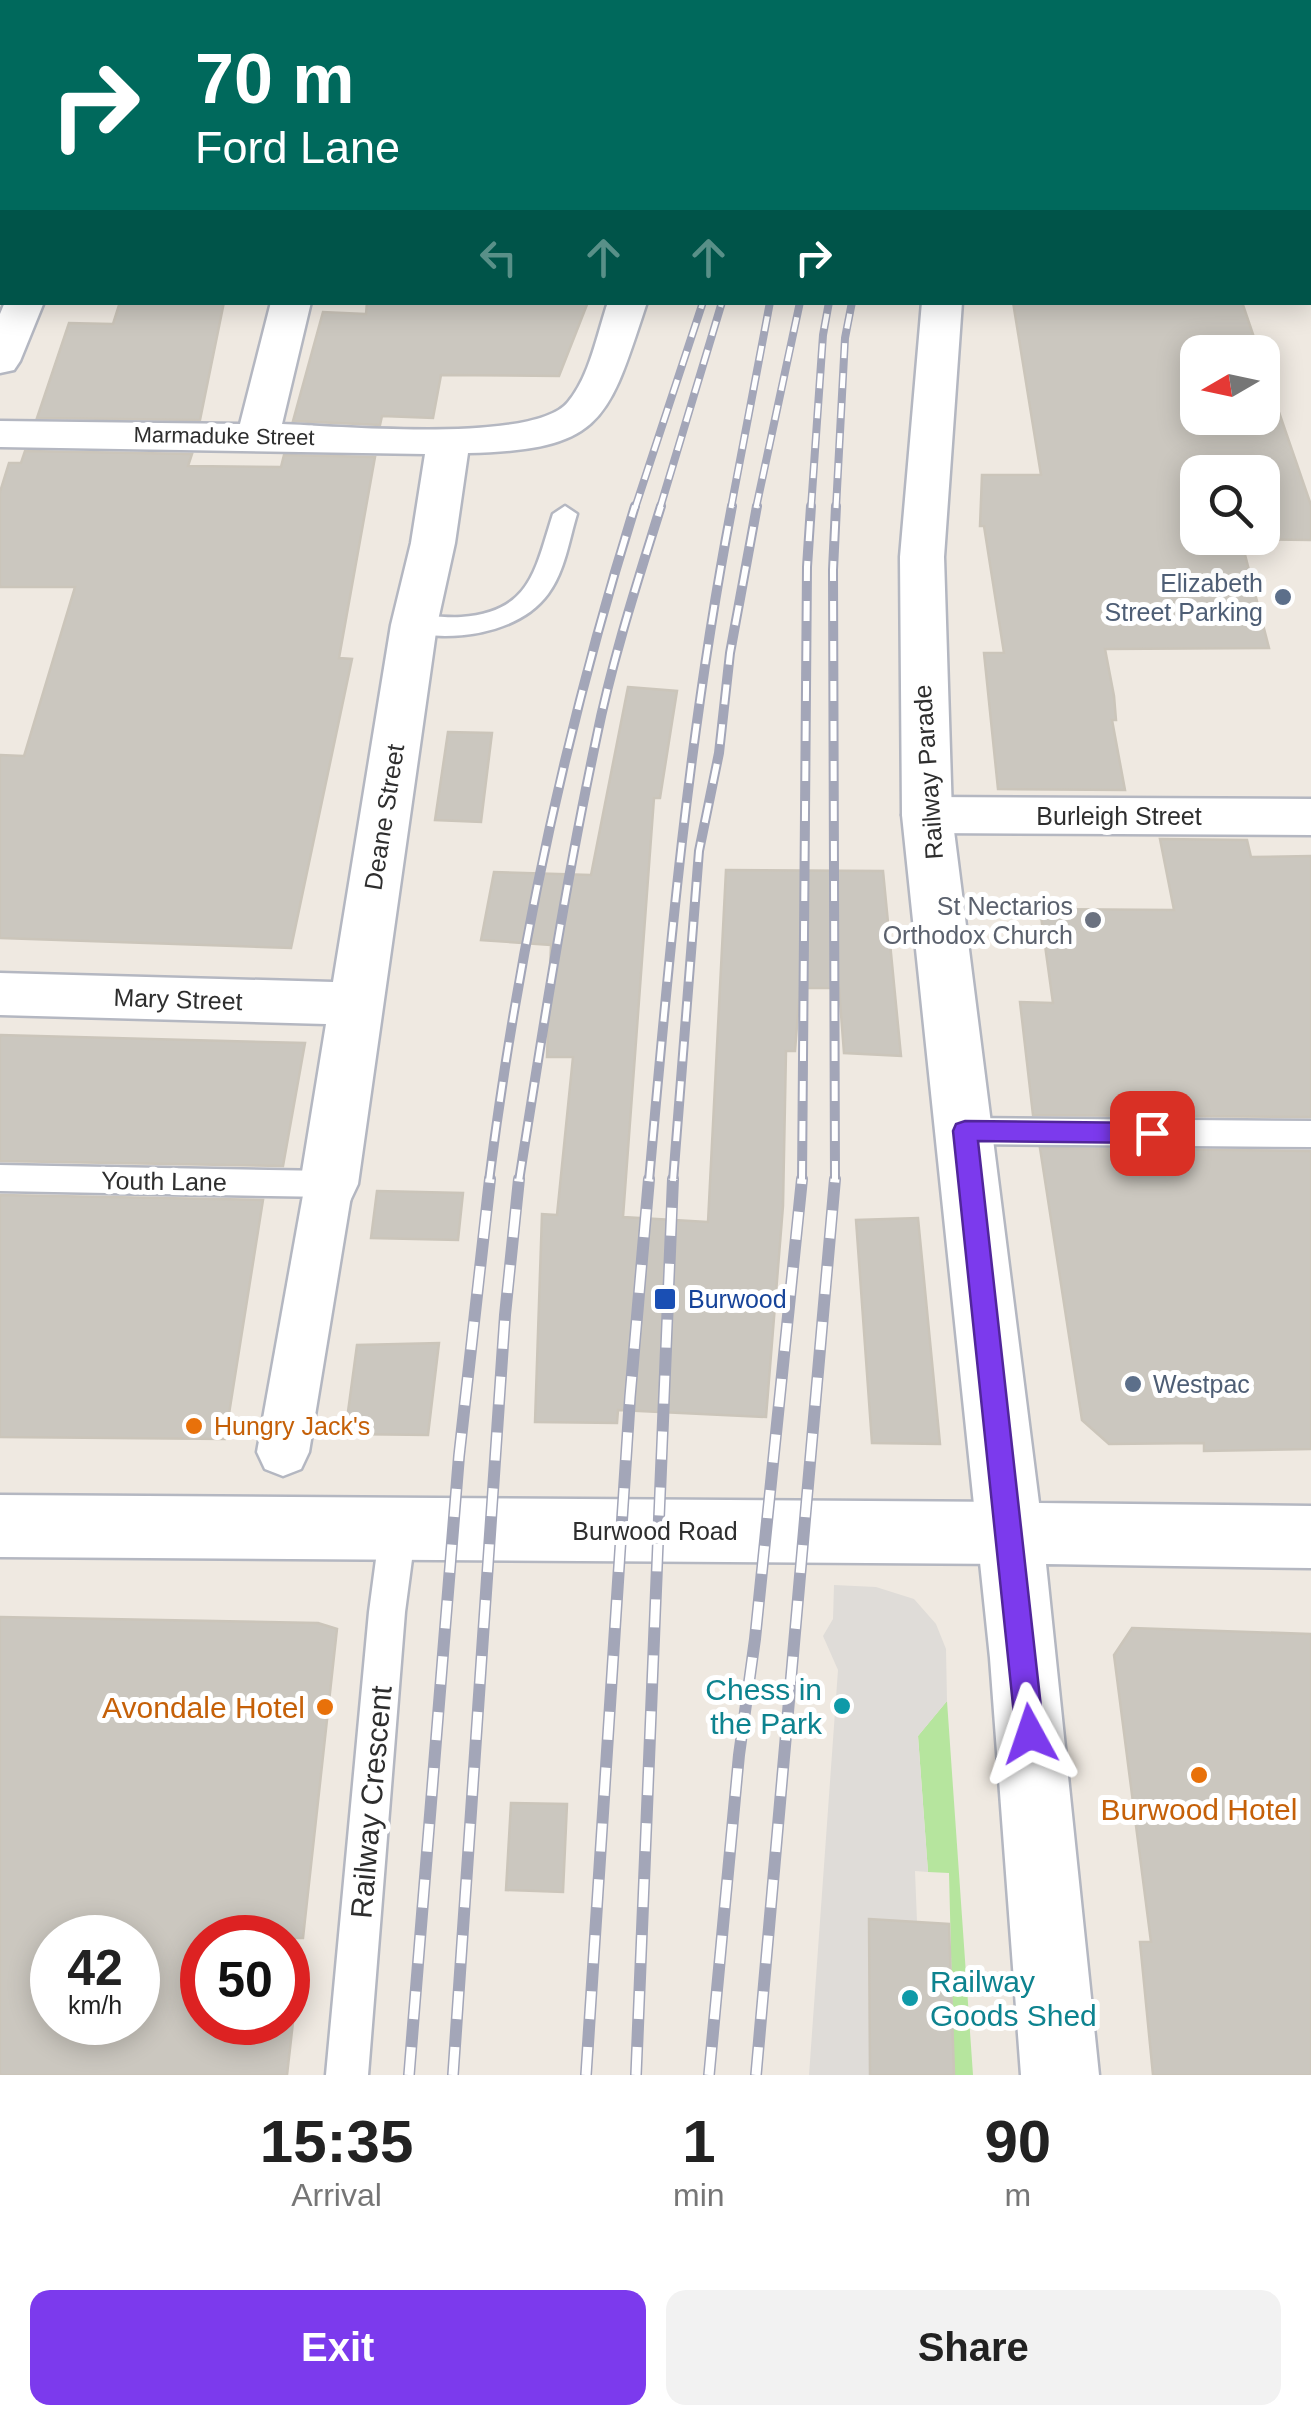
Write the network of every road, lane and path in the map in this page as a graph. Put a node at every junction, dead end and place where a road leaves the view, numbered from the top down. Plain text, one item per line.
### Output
1 (23, 305) edge
2 (290, 305) edge
3 (627, 305) edge
4 (942, 305) edge
5 (0, 362) edge
6 (0, 434) edge
7 (258, 437) junction
8 (449, 439) junction
9 (565, 514) dead end
10 (414, 626) junction
11 (927, 815) junction
12 (1311, 817) edge
13 (0, 994) edge
14 (355, 1004) junction
15 (965, 1131) junction
16 (1311, 1134) edge
17 (0, 1178) edge
18 (329, 1184) junction
19 (283, 1452) dead end
20 (0, 1526) edge
21 (398, 1529) junction
22 (1010, 1533) junction
23 (1311, 1537) edge
24 (347, 2075) edge
25 (1060, 2075) edge

1 - 5 street
2 - 7 street
3 - 8 street
4 - 11 street, Railway Parade
6 - 7 street, Marmaduke Street
7 - 8 street, Marmaduke Street
8 - 10 street, Deane Street
9 - 10 lane
10 - 14 street, Deane Street
11 - 12 street, Burleigh Street
11 - 15 street, Railway Parade
13 - 14 street, Mary Street
14 - 18 street, Deane Street
15 - 16 lane
15 - 22 street, Railway Parade
17 - 18 lane, Youth Lane
18 - 19 street, Deane Street
20 - 21 street, Burwood Road
21 - 22 street, Burwood Road
21 - 24 lane, Railway Crescent
22 - 23 street, Burwood Road
22 - 25 street, Railway Parade

